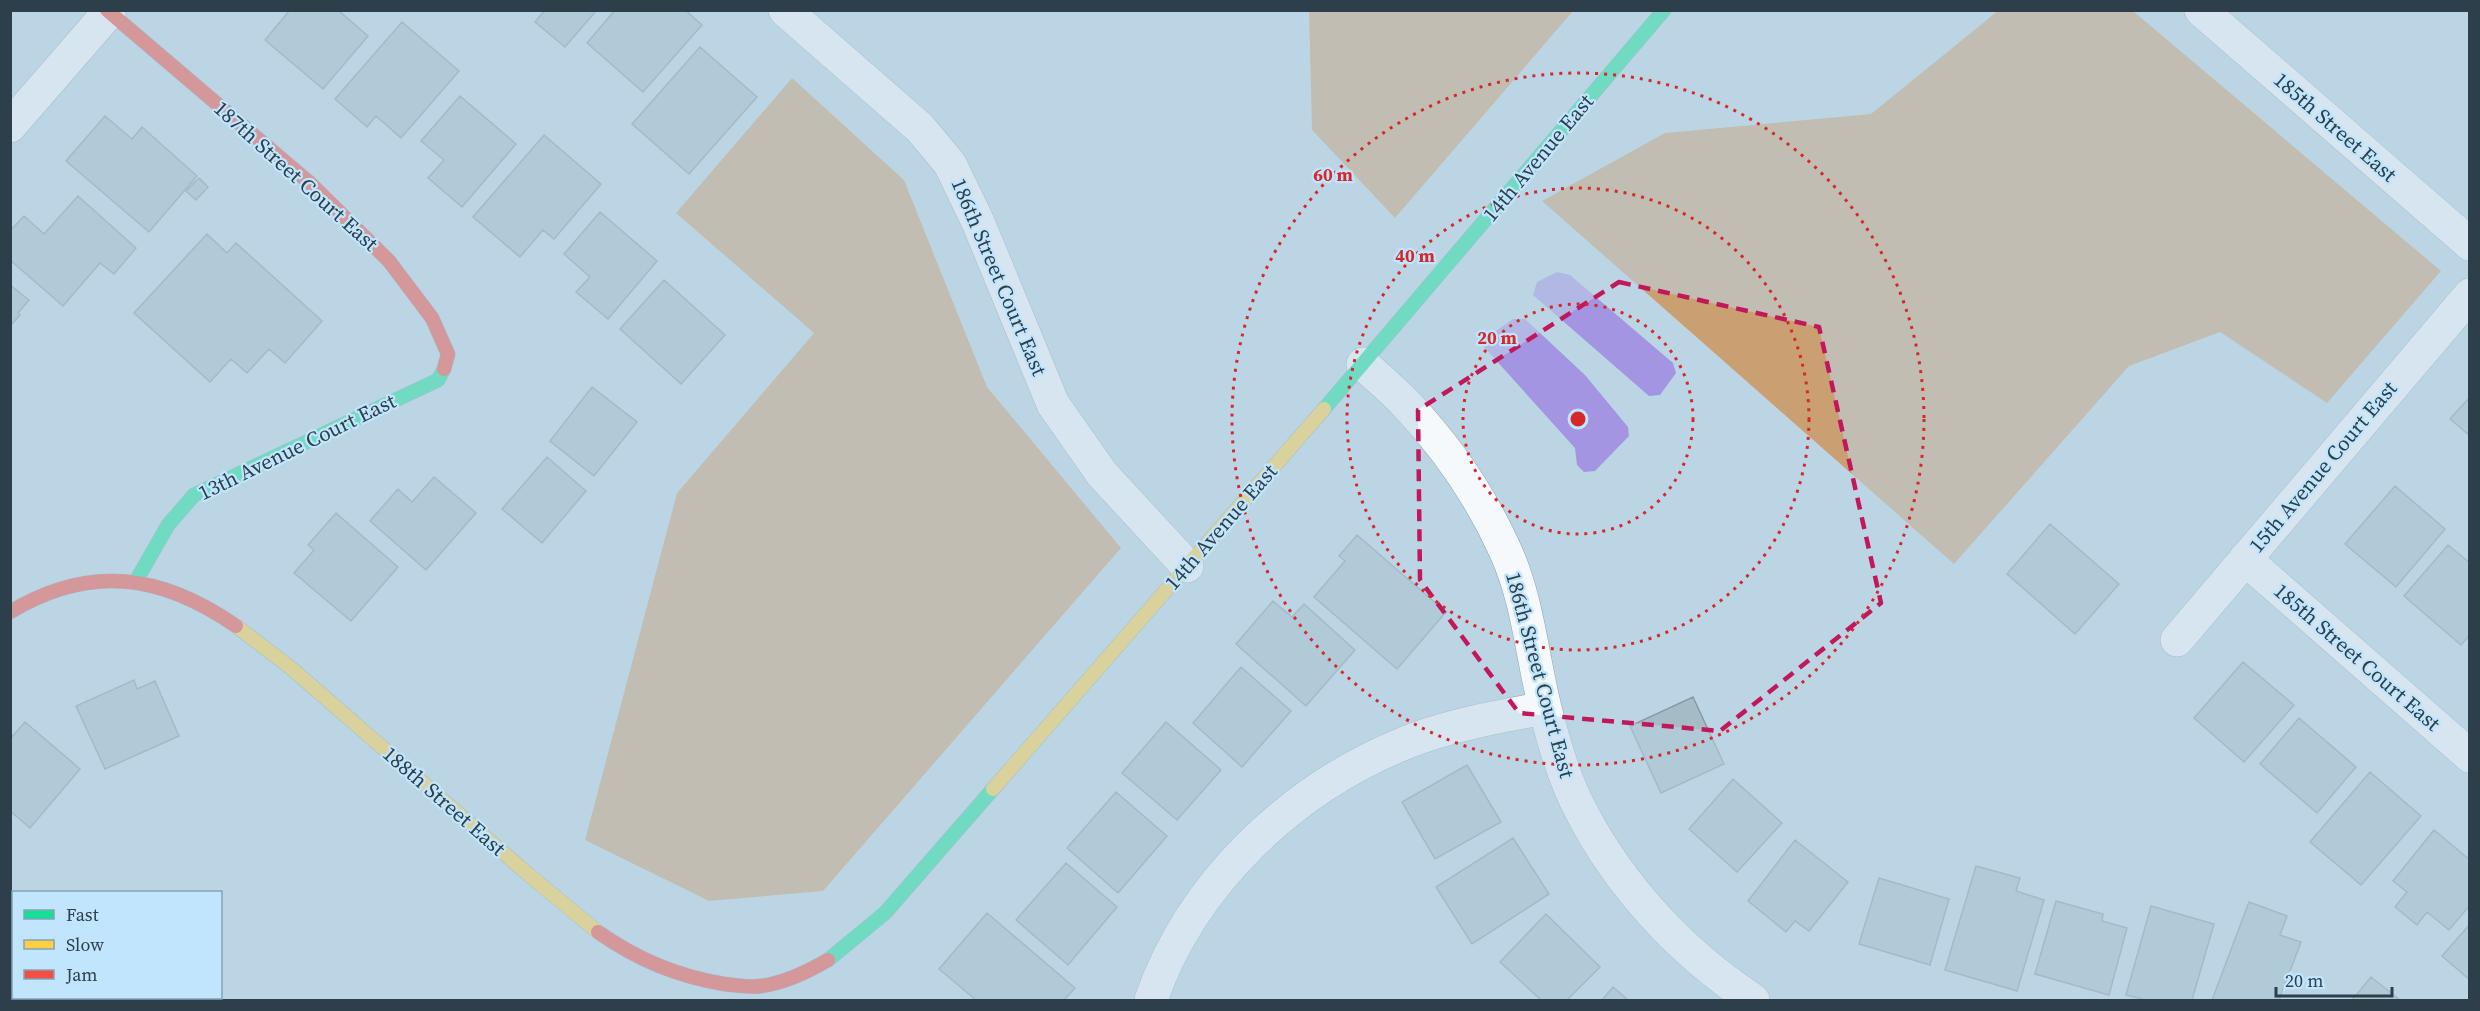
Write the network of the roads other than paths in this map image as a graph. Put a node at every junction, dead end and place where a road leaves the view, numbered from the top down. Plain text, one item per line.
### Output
1 (785, 10) edge
2 (1664, 10) edge
3 (2201, 10) edge
4 (108, 11) edge
5 (10, 126) edge
6 (2469, 244) edge
7 (2469, 295) edge
8 (1363, 364) junction
9 (445, 367) joint
10 (2245, 559) junction
11 (1187, 566) junction
12 (136, 581) junction
13 (10, 612) edge
14 (2177, 640) dead end
15 (1545, 708) junction
16 (2469, 756) edge
17 (751, 993) edge
18 (1150, 1000) edge
19 (1753, 1000) edge

1 - 11 street, 186th Street Court East
2 - 8 street, 14th Avenue East
3 - 6 street, 185th Street East
4 - 5 street
4 - 9 street, 187th Street Court East
7 - 10 street, 15th Avenue Court East
8 - 11 street, 14th Avenue East
8 - 15 street, 186th Street Court East
9 - 12 street, 13th Avenue Court East
10 - 14 street, 15th Avenue Court East
10 - 16 street, 185th Street Court East
11 - 17 street, 14th Avenue East
12 - 13 street
12 - 17 street, 188th Street East
15 - 18 street
15 - 19 street, 186th Street Court East

